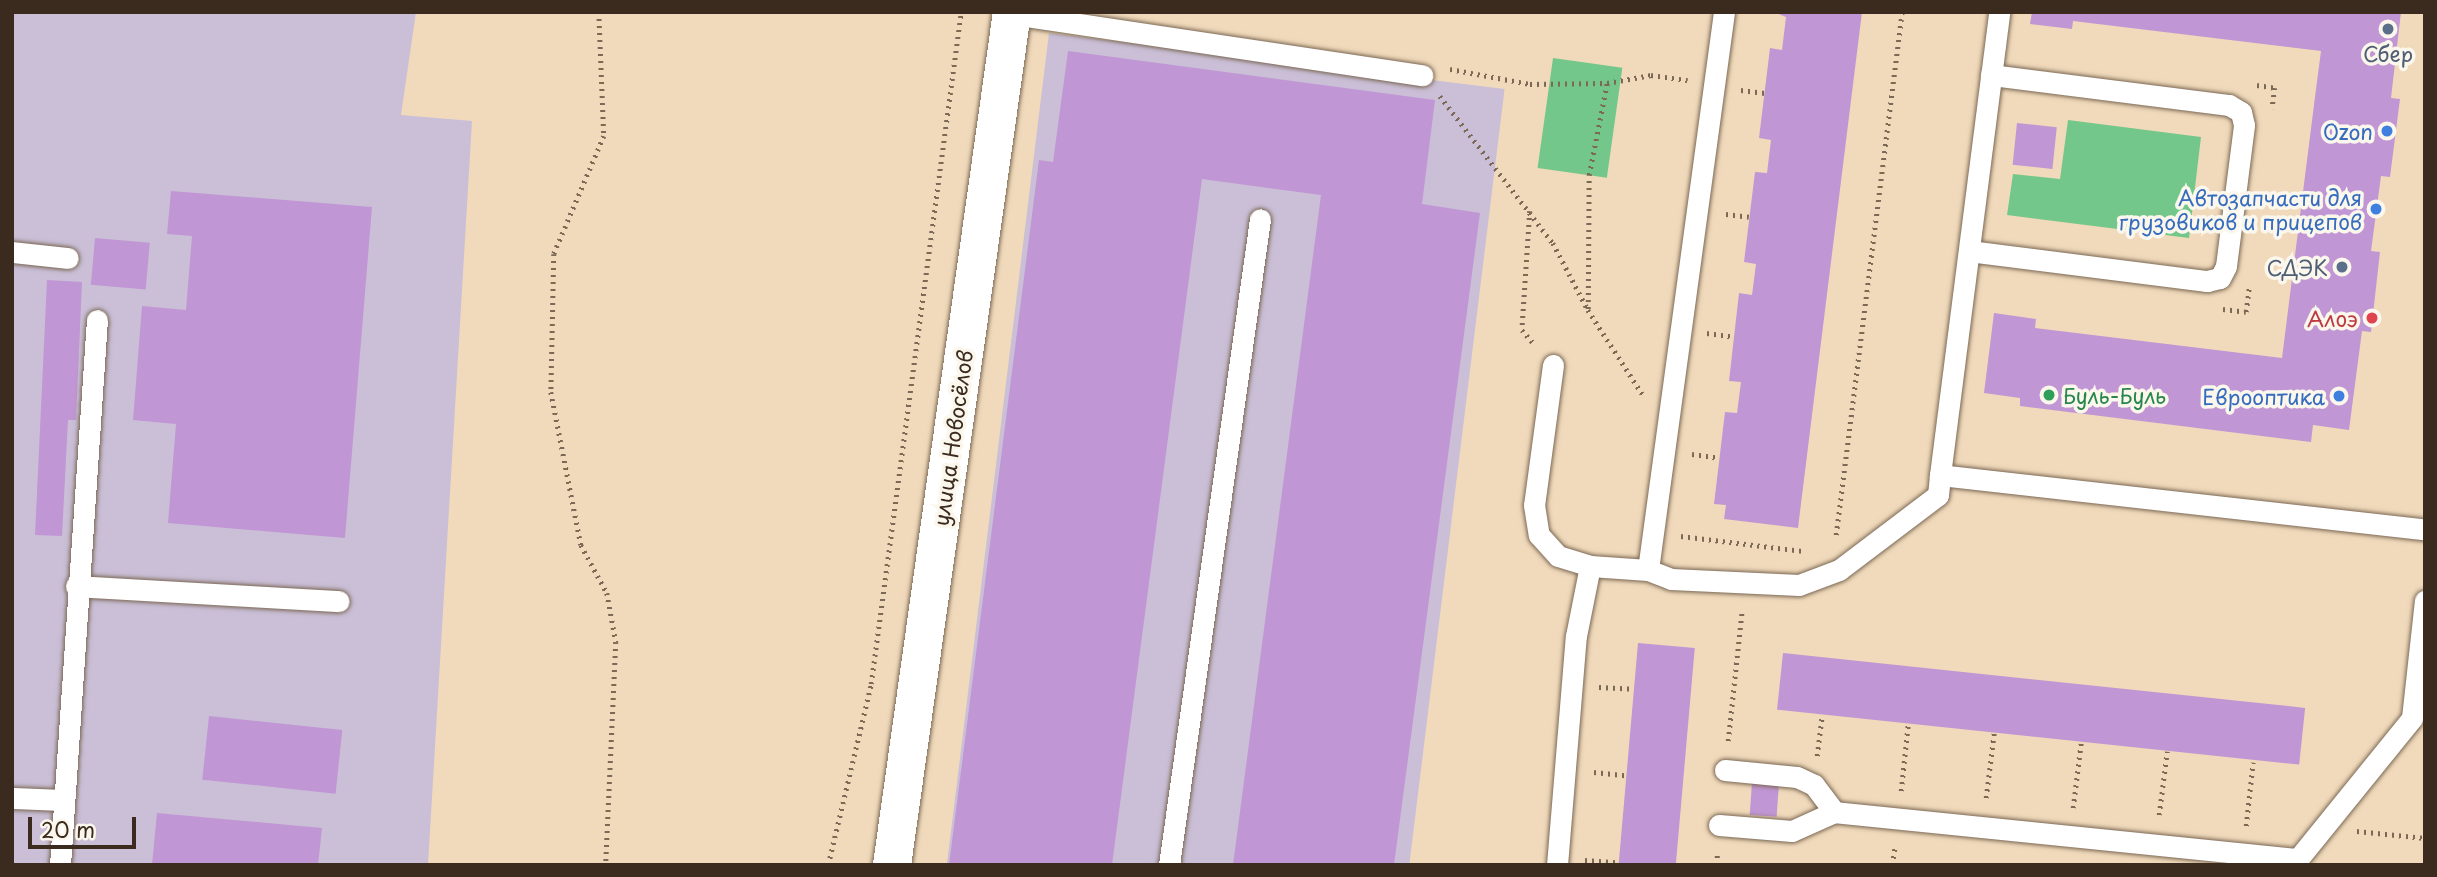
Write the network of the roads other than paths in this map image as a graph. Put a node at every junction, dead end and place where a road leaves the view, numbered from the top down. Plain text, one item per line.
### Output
1 (1724, 12) edge
2 (1999, 12) edge
3 (1012, 13) edge
4 (1422, 75) road end
5 (1991, 75) junction
6 (1260, 219) dead end
7 (1969, 251) junction
8 (12, 252) edge
9 (68, 258) dead end
10 (97, 320) dead end
11 (1553, 365) road end
12 (1940, 475) junction
13 (2425, 529) edge
14 (1590, 566) junction
15 (1648, 570) junction
16 (76, 586) junction
17 (339, 601) dead end
18 (2425, 601) edge
19 (2419, 718) edge
20 (1725, 771) road end
21 (12, 798) edge
22 (64, 800) junction
23 (1834, 813) junction
24 (1719, 825) road end
25 (2298, 862) edge
26 (61, 865) edge
27 (892, 865) edge
28 (1169, 865) edge
29 (1557, 865) edge

1 - 15 lane
2 - 5 lane
3 - 4 lane
3 - 27 street, улица Новосёлов
5 - 7 lane
5 - 7 lane
6 - 28 lane
7 - 12 lane
8 - 9 lane
10 - 16 lane
11 - 14 lane
12 - 13 lane
12 - 15 lane
14 - 15 lane
14 - 29 lane
16 - 17 lane
16 - 22 lane
18 - 19 lane
19 - 25 lane
20 - 23 lane
21 - 22 lane
22 - 26 lane
23 - 24 lane
23 - 25 lane

